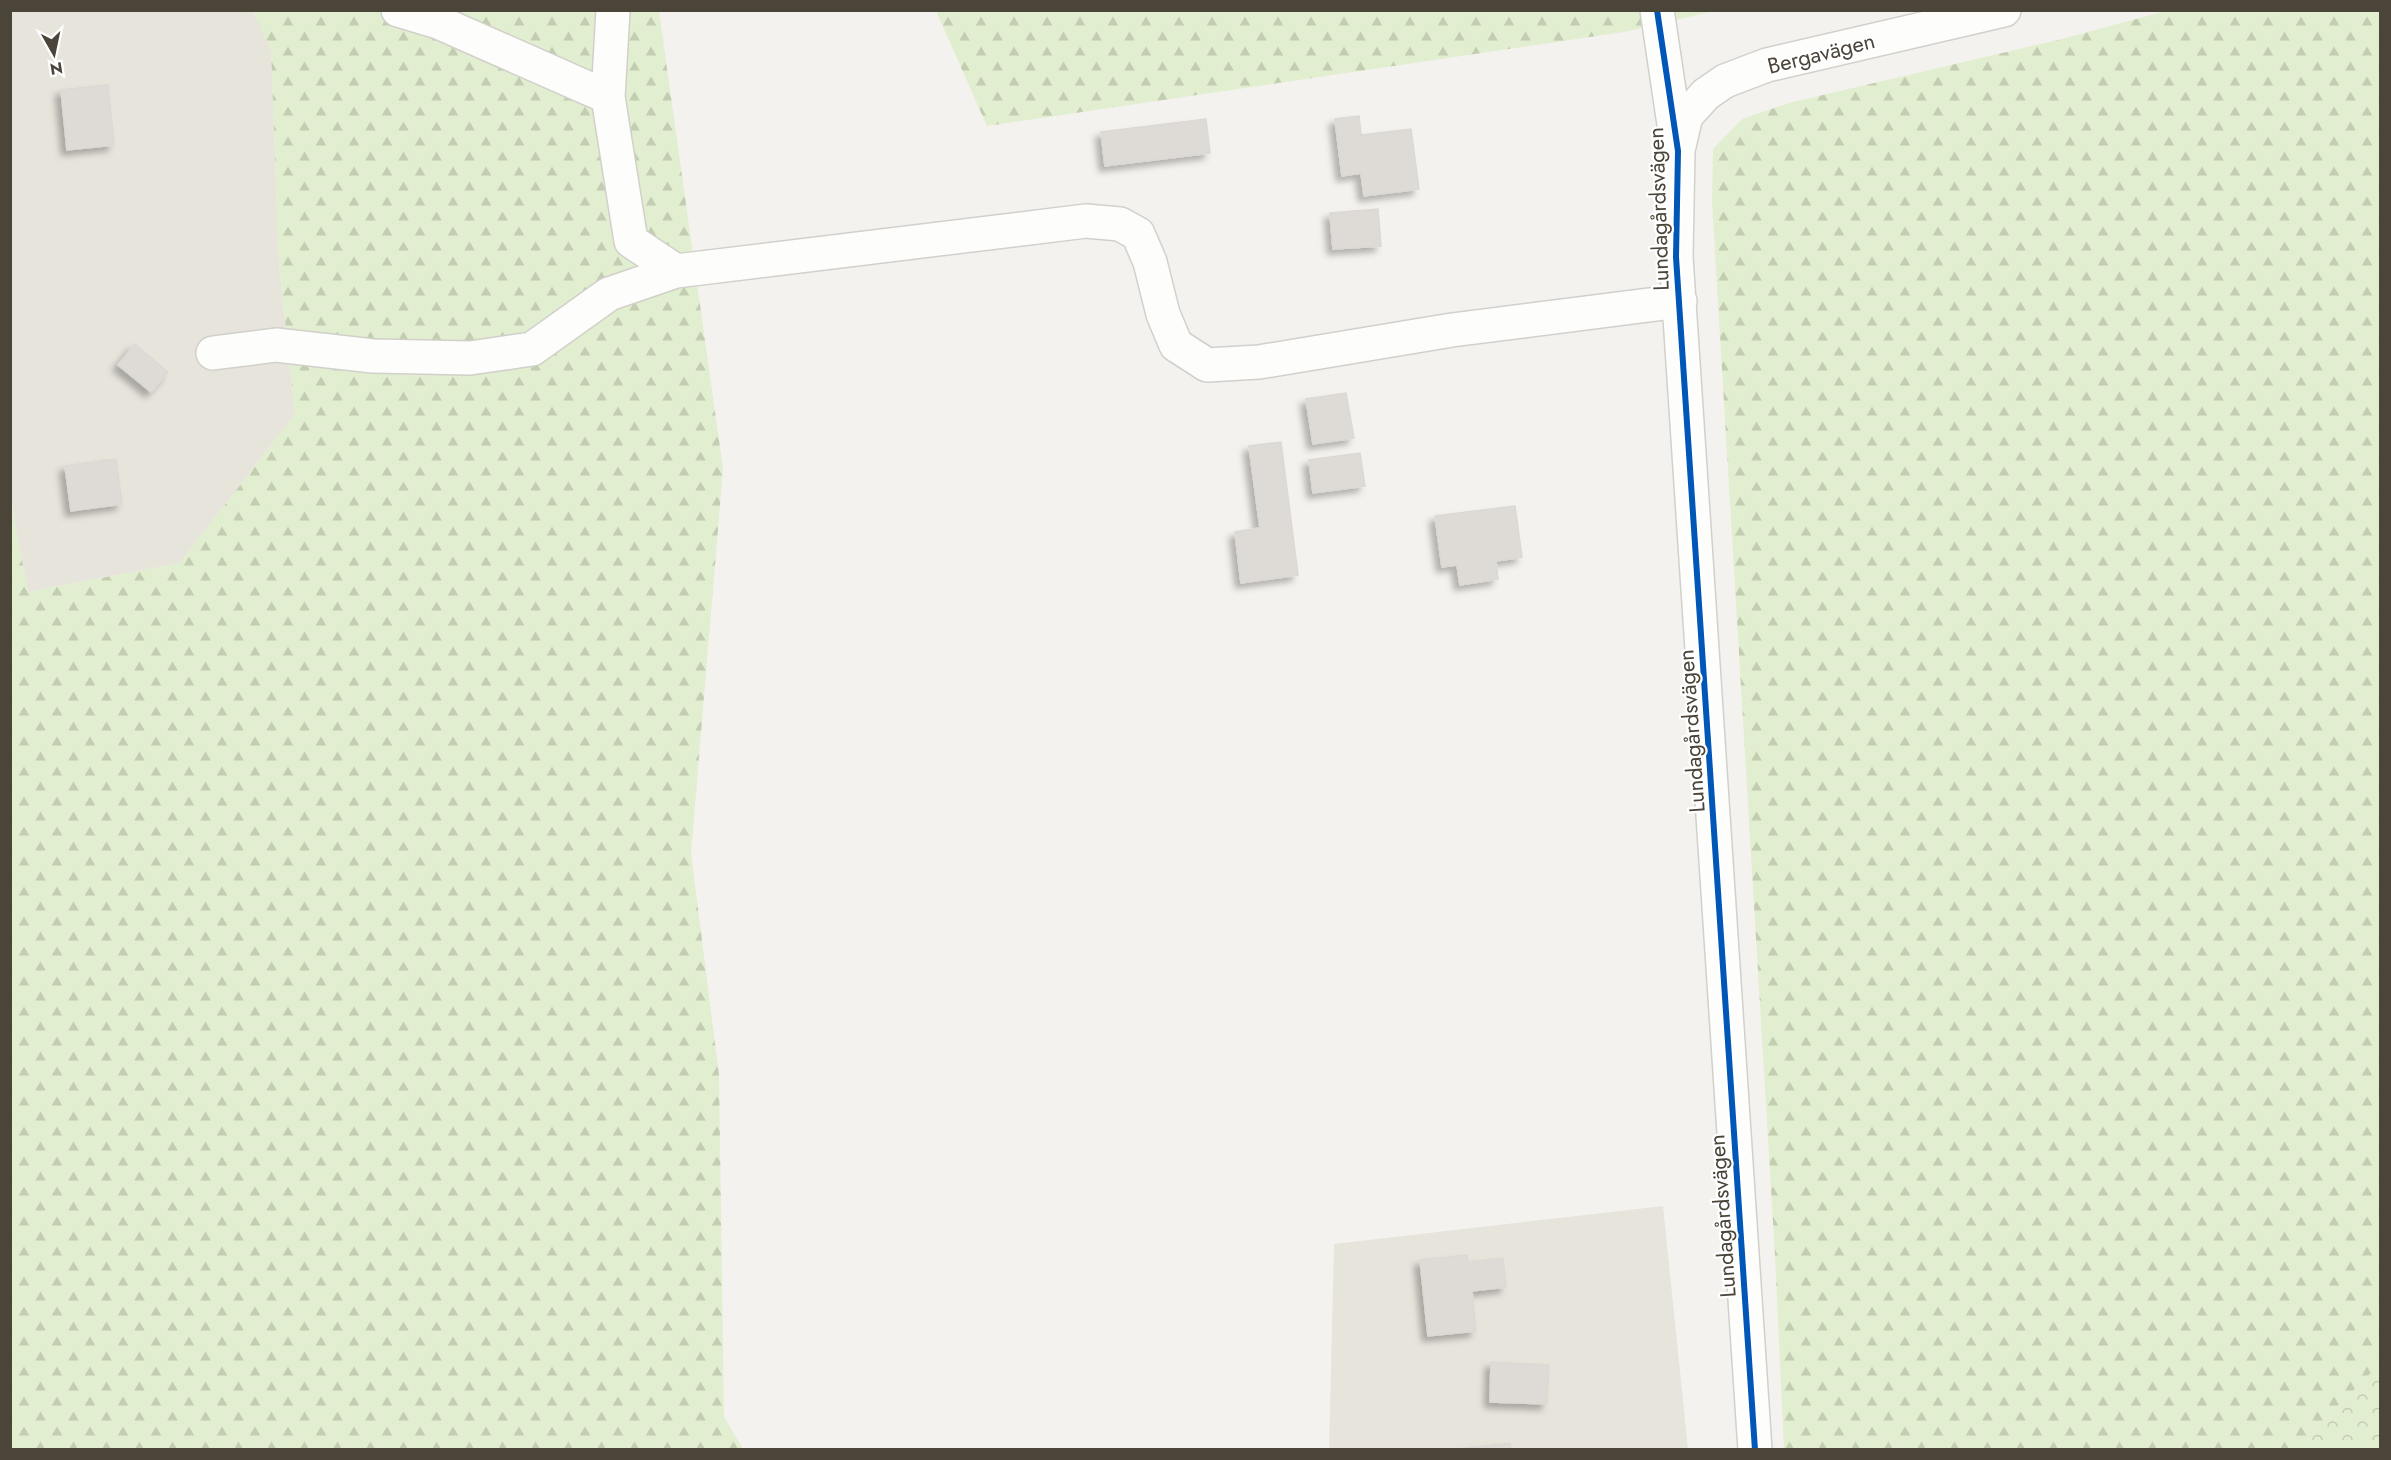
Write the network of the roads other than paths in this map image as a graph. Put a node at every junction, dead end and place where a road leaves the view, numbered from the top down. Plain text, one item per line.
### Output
1 (398, 10) edge
2 (613, 10) edge
3 (1657, 10) edge
4 (2004, 10) edge
5 (608, 97) junction
6 (1678, 151) junction
7 (676, 271) junction
8 (1680, 301) junction
9 (213, 353) dead end
10 (1755, 1449) edge

1 - 5 street
2 - 5 street
3 - 6 street, Lundagårdsvägen
4 - 6 street, Bergavägen
5 - 7 street
6 - 8 street, Lundagårdsvägen
7 - 8 street
7 - 9 street
8 - 10 street, Lundagårdsvägen

